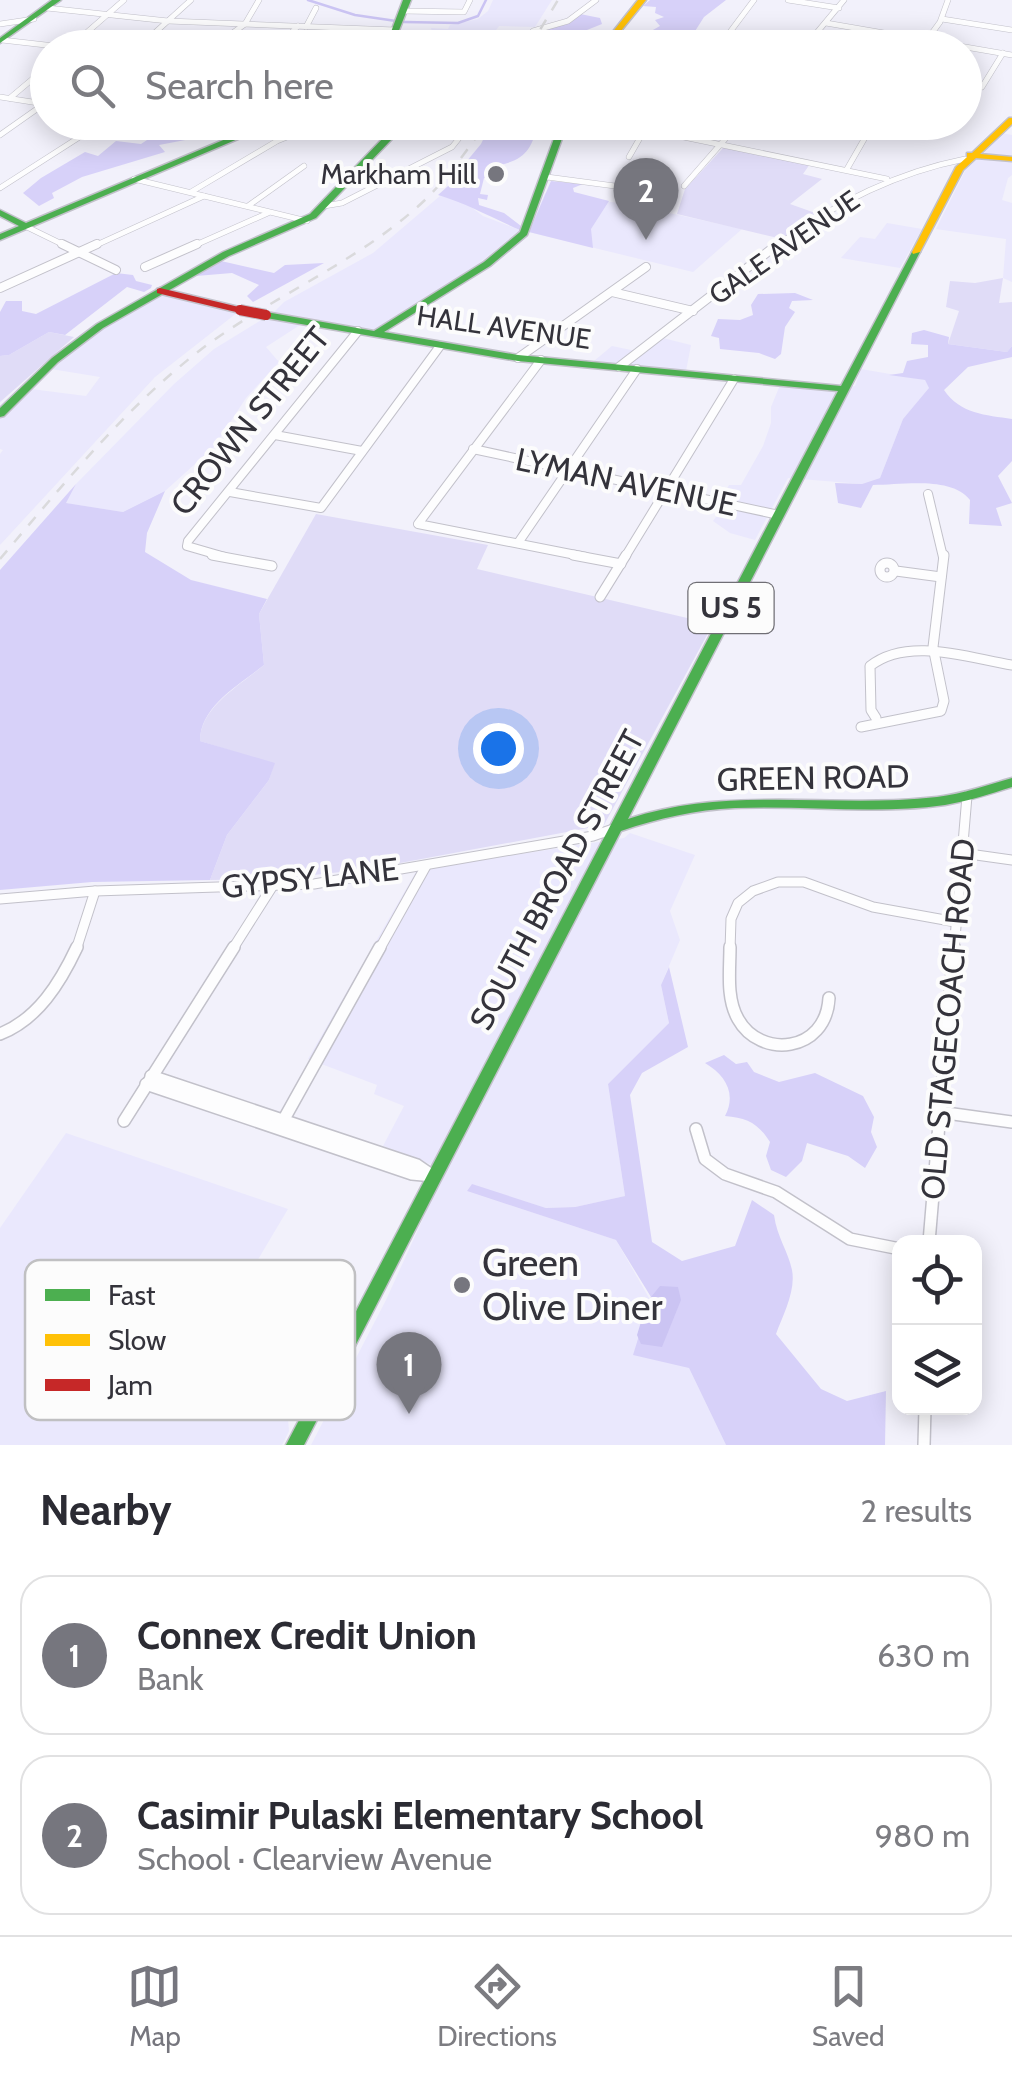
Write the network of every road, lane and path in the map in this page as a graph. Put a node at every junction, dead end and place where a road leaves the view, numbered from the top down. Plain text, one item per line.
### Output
1 (124, 0) edge
2 (190, 0) edge
3 (258, 0) edge
4 (470, 0) edge
5 (596, 0) edge
6 (642, 0) edge
7 (754, 0) edge
8 (788, 0) edge
9 (844, 0) edge
10 (948, 0) edge
11 (52, 4) edge
12 (316, 8) dead end
13 (839, 8) junction
14 (107, 14) junction
15 (401, 16) edge
16 (34, 19) junction
17 (942, 19) junction
18 (168, 21) junction
19 (826, 22) junction
20 (0, 24) edge
21 (245, 24) junction
22 (302, 26) junction
23 (89, 30) edge
24 (158, 30) edge
25 (237, 30) edge
26 (297, 30) edge
27 (536, 30) edge
28 (618, 30) edge
29 (732, 30) edge
30 (819, 30) edge
31 (871, 30) edge
32 (934, 30) edge
33 (1012, 30) edge
34 (1, 41) edge
35 (30, 44) edge
36 (982, 50) edge
37 (1003, 54) junction
38 (1012, 55) edge
39 (30, 81) edge
40 (982, 87) dead end
41 (0, 97) edge
42 (10, 98) junction
43 (30, 101) edge
44 (30, 115) edge
45 (1012, 120) edge
46 (0, 135) edge
47 (74, 140) edge
48 (230, 140) edge
49 (279, 140) edge
50 (386, 140) edge
51 (459, 140) edge
52 (558, 140) edge
53 (639, 140) edge
54 (700, 140) edge
55 (724, 140) edge
56 (864, 140) edge
57 (720, 144) junction
58 (629, 157) dead end
59 (967, 157) junction
60 (1012, 159) edge
61 (304, 166) dead end
62 (848, 168) junction
63 (547, 177) junction
64 (134, 179) junction
65 (888, 179) junction
66 (684, 186) dead end
67 (0, 188) edge
68 (645, 190) dead end
69 (191, 192) junction
70 (204, 196) junction
71 (248, 206) junction
72 (324, 206) junction
73 (270, 212) junction
74 (0, 213) edge
75 (306, 221) junction
76 (26, 226) junction
77 (0, 237) edge
78 (79, 252) junction
79 (145, 267) dead end
80 (646, 268) dead end
81 (116, 270) dead end
82 (0, 288) edge
83 (160, 291) junction
84 (612, 292) junction
85 (693, 311) junction
86 (358, 331) junction
87 (375, 334) junction
88 (440, 346) junction
89 (518, 358) junction
90 (541, 360) junction
91 (620, 368) junction
92 (637, 369) junction
93 (734, 378) junction
94 (844, 388) junction
95 (0, 414) edge
96 (275, 434) junction
97 (473, 450) junction
98 (362, 451) junction
99 (568, 470) junction
100 (230, 492) junction
101 (665, 492) junction
102 (928, 494) dead end
103 (778, 515) junction
104 (518, 542) junction
105 (622, 564) junction
106 (272, 566) dead end
107 (896, 571) dead end
108 (940, 577) junction
109 (600, 596) dead end
110 (934, 654) junction
111 (1012, 665) edge
112 (876, 718) junction
113 (861, 727) dead end
114 (1012, 782) edge
115 (967, 796) junction
116 (616, 828) junction
117 (962, 853) junction
118 (1012, 860) edge
119 (426, 866) junction
120 (272, 887) junction
121 (95, 891) junction
122 (0, 899) edge
123 (956, 922) junction
124 (828, 998) dead end
125 (0, 1034) edge
126 (149, 1080) junction
127 (939, 1112) junction
128 (124, 1121) dead end
129 (1012, 1122) edge
130 (281, 1124) junction
131 (696, 1128) dead end
132 (434, 1176) junction
133 (929, 1235) edge
134 (892, 1247) edge
135 (355, 1329) edge
136 (925, 1415) edge
137 (308, 1420) edge
138 (295, 1445) edge
139 (924, 1445) edge

1 - 14 street
2 - 18 street
3 - 21 street
4 - 15 street
5 - 27 street
6 - 28 main road
7 - 29 street
8 - 13 street
9 - 13 street
10 - 17 street
11 - 14 street
11 - 16 main road
12 - 22 street
13 - 19 street
14 - 18 street
14 - 23 street
15 - 22 street
16 - 20 street
16 - 34 main road
17 - 32 street
17 - 33 street
18 - 21 street
18 - 24 street
19 - 30 street
19 - 31 street
21 - 22 street
21 - 25 street
22 - 26 street
34 - 35 street
36 - 37 street
37 - 38 street
37 - 40 street
39 - 42 street
41 - 42 street
42 - 43 street
44 - 46 street
45 - 59 main road, US 5
47 - 67 street
48 - 64 main road
49 - 69 street
50 - 72 main road
51 - 72 street
52 - 63 main road, CROWN STREET
53 - 58 street
54 - 57 street
55 - 57 street
56 - 62 street
57 - 62 street
57 - 66 street
59 - 60 main road
59 - 65 street, GALE AVENUE
59 - 94 main road, SOUTH BROAD STREET / US 5
61 - 71 street
62 - 65 street
63 - 68 street
63 - 87 main road, CROWN STREET
64 - 69 street
64 - 76 main road
65 - 85 street, GALE AVENUE
69 - 70 street
70 - 71 street
70 - 78 street
71 - 73 street
72 - 75 main road
73 - 75 street
73 - 79 street
74 - 76 main road
75 - 83 main road
76 - 77 main road
76 - 78 street
78 - 81 street
78 - 82 street
80 - 84 street
83 - 86 main road, HALL AVENUE, bridge
83 - 95 main road
84 - 85 street
84 - 89 street
85 - 91 street, GALE AVENUE
86 - 87 main road, HALL AVENUE
86 - 96 street, CROWN STREET
87 - 88 main road, HALL AVENUE
88 - 89 main road, HALL AVENUE
88 - 98 street
89 - 90 main road, HALL AVENUE
90 - 91 main road, HALL AVENUE
90 - 97 street
91 - 92 main road, HALL AVENUE
92 - 93 main road, HALL AVENUE
92 - 99 street
93 - 94 main road, HALL AVENUE
93 - 101 street
94 - 103 main road, SOUTH BROAD STREET / US 5
96 - 98 street
96 - 100 street, CROWN STREET
97 - 99 street, LYMAN AVENUE
97 - 104 street
98 - 100 street
99 - 101 street, LYMAN AVENUE
99 - 104 street
100 - 106 street, CROWN STREET
101 - 103 street, LYMAN AVENUE
101 - 105 street
102 - 108 street
103 - 116 main road, SOUTH BROAD STREET / US 5
104 - 105 street
105 - 109 street
107 - 108 street
108 - 110 street
110 - 111 street
110 - 112 street
110 - 112 street
112 - 113 street
114 - 115 main road, GREEN ROAD
115 - 116 main road, GREEN ROAD
115 - 117 street, OLD STAGECOACH ROAD
116 - 119 street, GYPSY LANE
116 - 132 main road, SOUTH BROAD STREET / US 5
117 - 118 street
117 - 123 street, OLD STAGECOACH ROAD
119 - 120 street, GYPSY LANE
119 - 130 street
120 - 121 street, GYPSY LANE
120 - 126 street
121 - 122 street, GYPSY LANE
121 - 125 street
123 - 124 street
123 - 127 street, OLD STAGECOACH ROAD
126 - 128 street
126 - 130 street
127 - 129 street
127 - 133 street, OLD STAGECOACH ROAD
130 - 132 street
131 - 134 street
132 - 135 main road, SOUTH BROAD STREET / US 5
136 - 139 street
137 - 138 main road, SOUTH BROAD STREET / US 5

